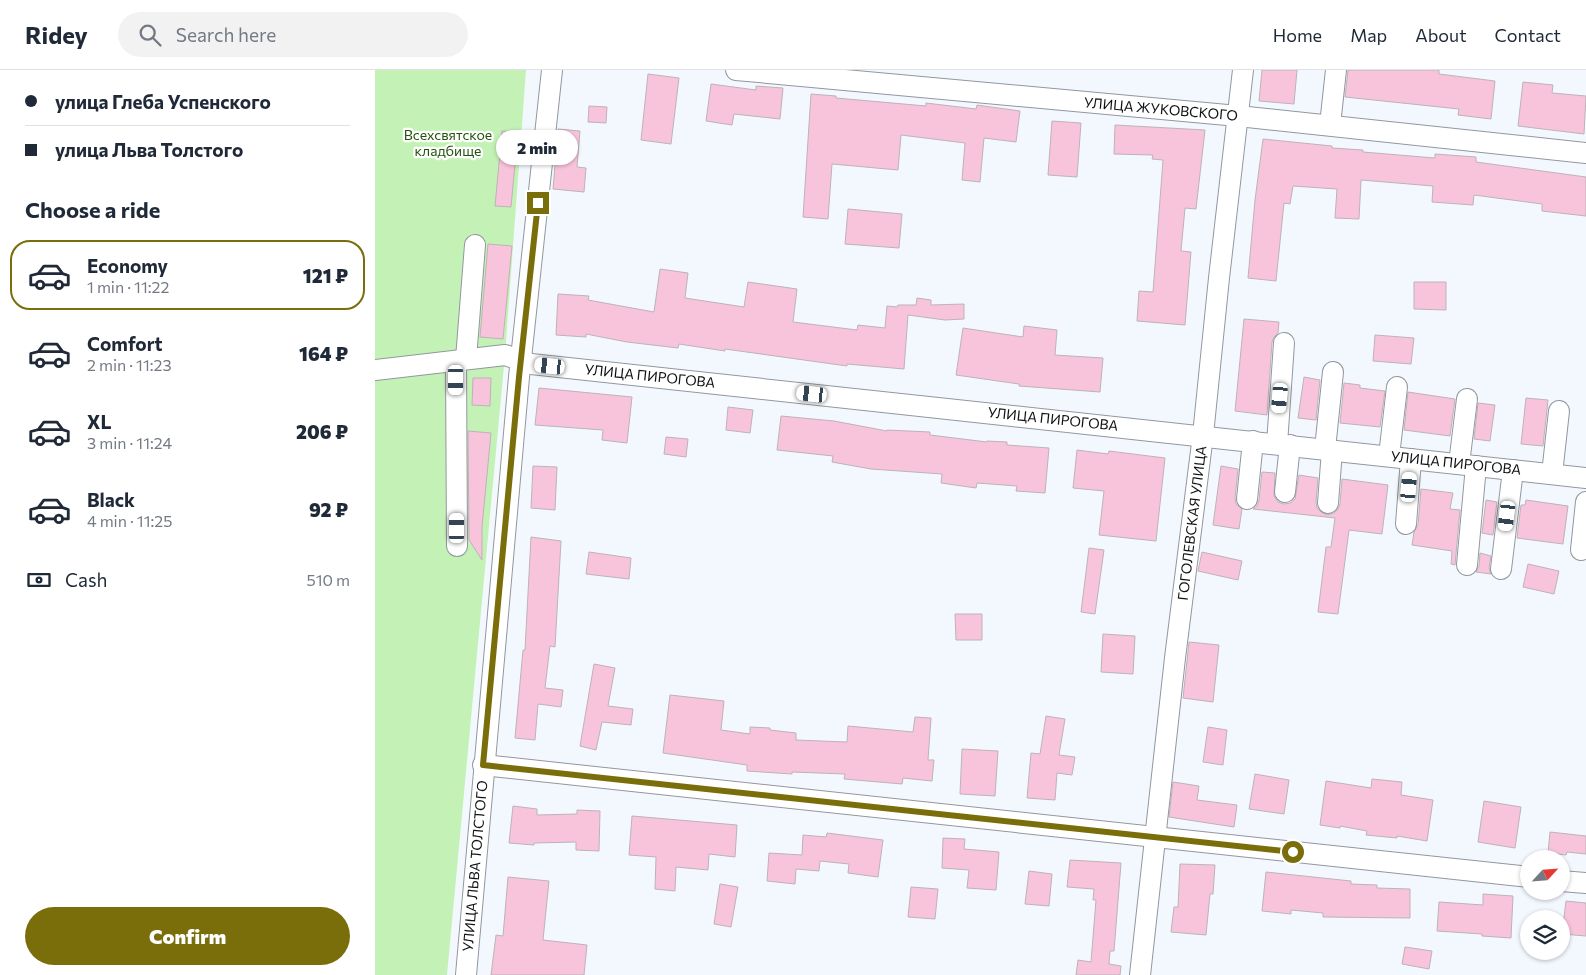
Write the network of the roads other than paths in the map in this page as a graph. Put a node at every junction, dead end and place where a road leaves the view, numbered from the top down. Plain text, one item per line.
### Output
1 (552, 70) edge
2 (736, 70) edge
3 (1243, 70) edge
4 (1336, 70) edge
5 (1238, 116) junction
6 (1330, 126) junction
7 (1586, 153) edge
8 (475, 245) dead end
9 (1284, 342) dead end
10 (461, 360) junction
11 (521, 361) junction
12 (375, 370) edge
13 (1333, 372) dead end
14 (1397, 386) dead end
15 (1467, 400) dead end
16 (1559, 411) dead end
17 (1203, 435) junction
18 (1253, 441) junction
19 (1283, 445) junction
20 (1329, 450) junction
21 (1389, 456) junction
22 (1411, 458) junction
23 (1467, 465) junction
24 (1513, 470) junction
25 (1552, 474) junction
26 (1586, 478) edge
27 (1285, 492) dead end
28 (1247, 500) dead end
29 (1586, 502) edge
30 (1328, 503) dead end
31 (1406, 524) dead end
32 (457, 546) dead end
33 (1581, 550) dead end
34 (1467, 566) dead end
35 (1501, 569) dead end
36 (483, 765) junction
37 (1155, 837) junction
38 (1520, 876) edge
39 (1570, 881) edge
40 (1586, 883) edge
41 (465, 975) edge
42 (1140, 975) edge

1 - 11 street, УЛИЦА ЛЬВА ТОЛСТОГО
2 - 5 street, УЛИЦА ЖУКОВСКОГО
3 - 5 street, ГОГОЛЕВСКАЯ УЛИЦА
4 - 6 street
5 - 6 street, УЛИЦА ЖУКОВСКОГО
5 - 17 street, ГОГОЛЕВСКАЯ УЛИЦА
6 - 7 street, УЛИЦА ЖУКОВСКОГО
8 - 10 street
9 - 19 street
10 - 11 street, УЛИЦА ПИРОГОВА
10 - 12 street, УЛИЦА ПИРОГОВА
10 - 32 street
11 - 17 street, УЛИЦА ПИРОГОВА
11 - 36 street, УЛИЦА ЛЬВА ТОЛСТОГО
13 - 20 street
14 - 21 street
15 - 23 street
16 - 25 street
17 - 18 street, УЛИЦА ПИРОГОВА
17 - 37 street, ГОГОЛЕВСКАЯ УЛИЦА
18 - 19 street, УЛИЦА ПИРОГОВА
18 - 28 street
19 - 20 street, УЛИЦА ПИРОГОВА
19 - 27 street
20 - 21 street, УЛИЦА ПИРОГОВА
20 - 30 street
21 - 22 street, УЛИЦА ПИРОГОВА
22 - 23 street, УЛИЦА ПИРОГОВА
22 - 31 street
23 - 24 street, УЛИЦА ПИРОГОВА
23 - 34 street
24 - 25 street, УЛИЦА ПИРОГОВА
24 - 35 street
25 - 26 street, УЛИЦА ПИРОГОВА
29 - 33 street
36 - 37 street
36 - 41 street, УЛИЦА ЛЬВА ТОЛСТОГО
37 - 38 street
37 - 42 street, ГОГОЛЕВСКАЯ УЛИЦА
39 - 40 street

